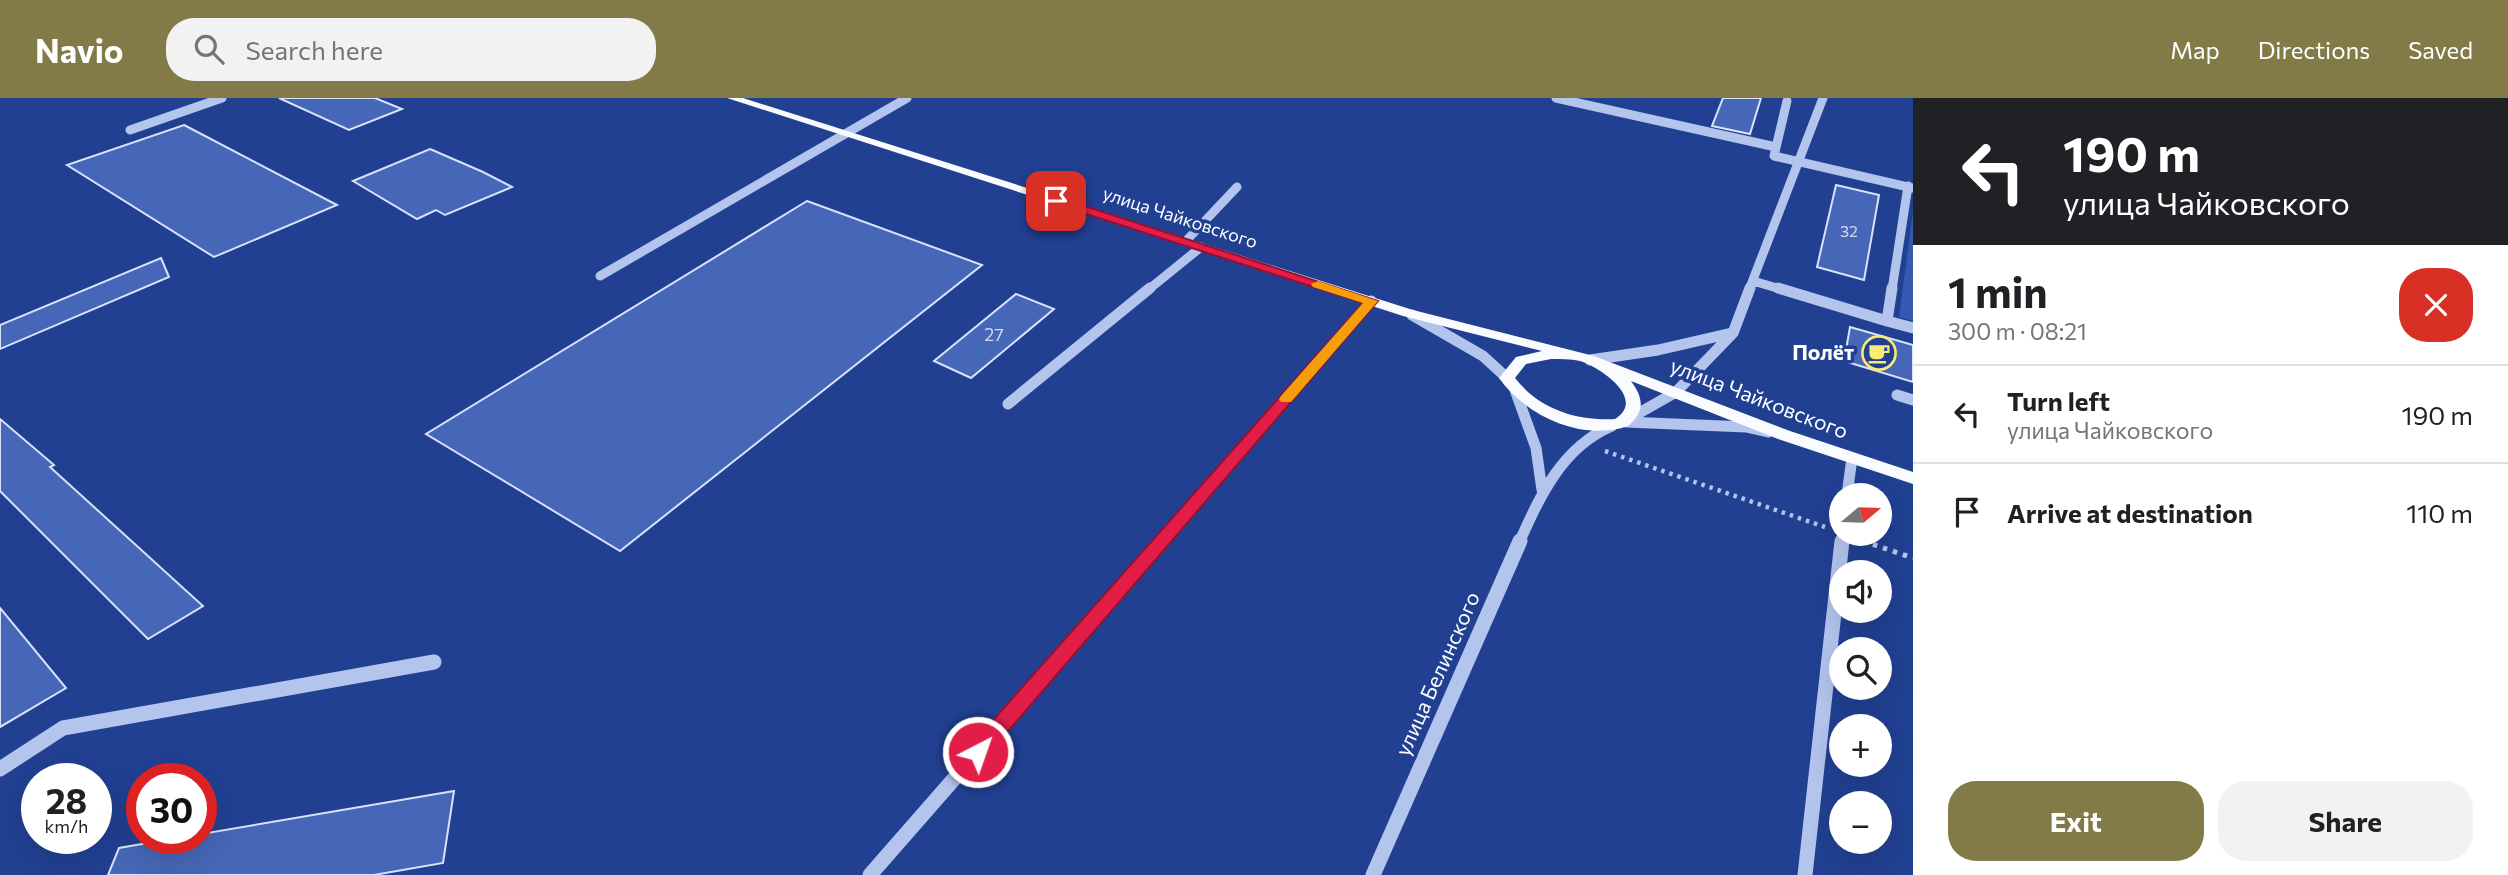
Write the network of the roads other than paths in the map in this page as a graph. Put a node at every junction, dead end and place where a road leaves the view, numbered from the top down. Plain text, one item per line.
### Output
1 (222, 98) edge
2 (732, 98) edge
3 (907, 98) edge
4 (1556, 98) edge
5 (1823, 98) edge
6 (1787, 101) dead end
7 (130, 130) dead end
8 (849, 134) junction
9 (1776, 147) junction
10 (1799, 162) junction
11 (1237, 187) dead end
12 (1910, 187) edge
13 (1185, 242) junction
14 (1201, 247) junction
15 (600, 276) dead end
16 (1753, 281) junction
17 (1371, 301) junction
18 (1409, 313) junction
19 (1887, 321) junction
20 (1913, 328) edge
21 (1732, 333) junction
22 (1584, 358) junction
23 (1511, 384) junction
24 (1676, 393) junction
25 (1896, 395) dead end
26 (1913, 400) edge
27 (1008, 404) dead end
28 (1618, 424) junction
29 (1784, 435) junction
30 (1852, 458) junction
31 (1913, 478) edge
32 (1849, 483) edge
33 (1542, 490) junction
34 (1841, 546) edge
35 (434, 662) dead end
36 (0, 769) edge
37 (870, 875) edge
38 (1373, 875) edge
39 (1805, 875) edge

1 - 7 street
2 - 8 main road, улица Чайковского
3 - 8 lane
4 - 9 street
5 - 10 street
6 - 9 street
8 - 13 main road, улица Чайковского
8 - 15 street
9 - 10 street
10 - 12 street
10 - 16 street
11 - 13 street
12 - 19 street
13 - 14 main road, улица Чайковского
14 - 17 main road, улица Чайковского
14 - 27 street
16 - 19 street
16 - 21 street
17 - 18 main road, улица Чайковского
17 - 37 street
18 - 22 main road, улица Чайковского
18 - 23 street
19 - 20 street
21 - 22 street
21 - 24 street
22 - 23 main road
22 - 24 main road, улица Чайковского
22 - 28 main road
23 - 28 main road
23 - 33 street
24 - 28 street
24 - 29 main road, улица Чайковского
25 - 26 street
28 - 29 street
28 - 33 street, улица Белинского
29 - 30 main road, улица Чайковского
30 - 31 main road, улица Чайковского
30 - 32 street
33 - 38 street, улица Белинского
34 - 39 street
35 - 36 street

